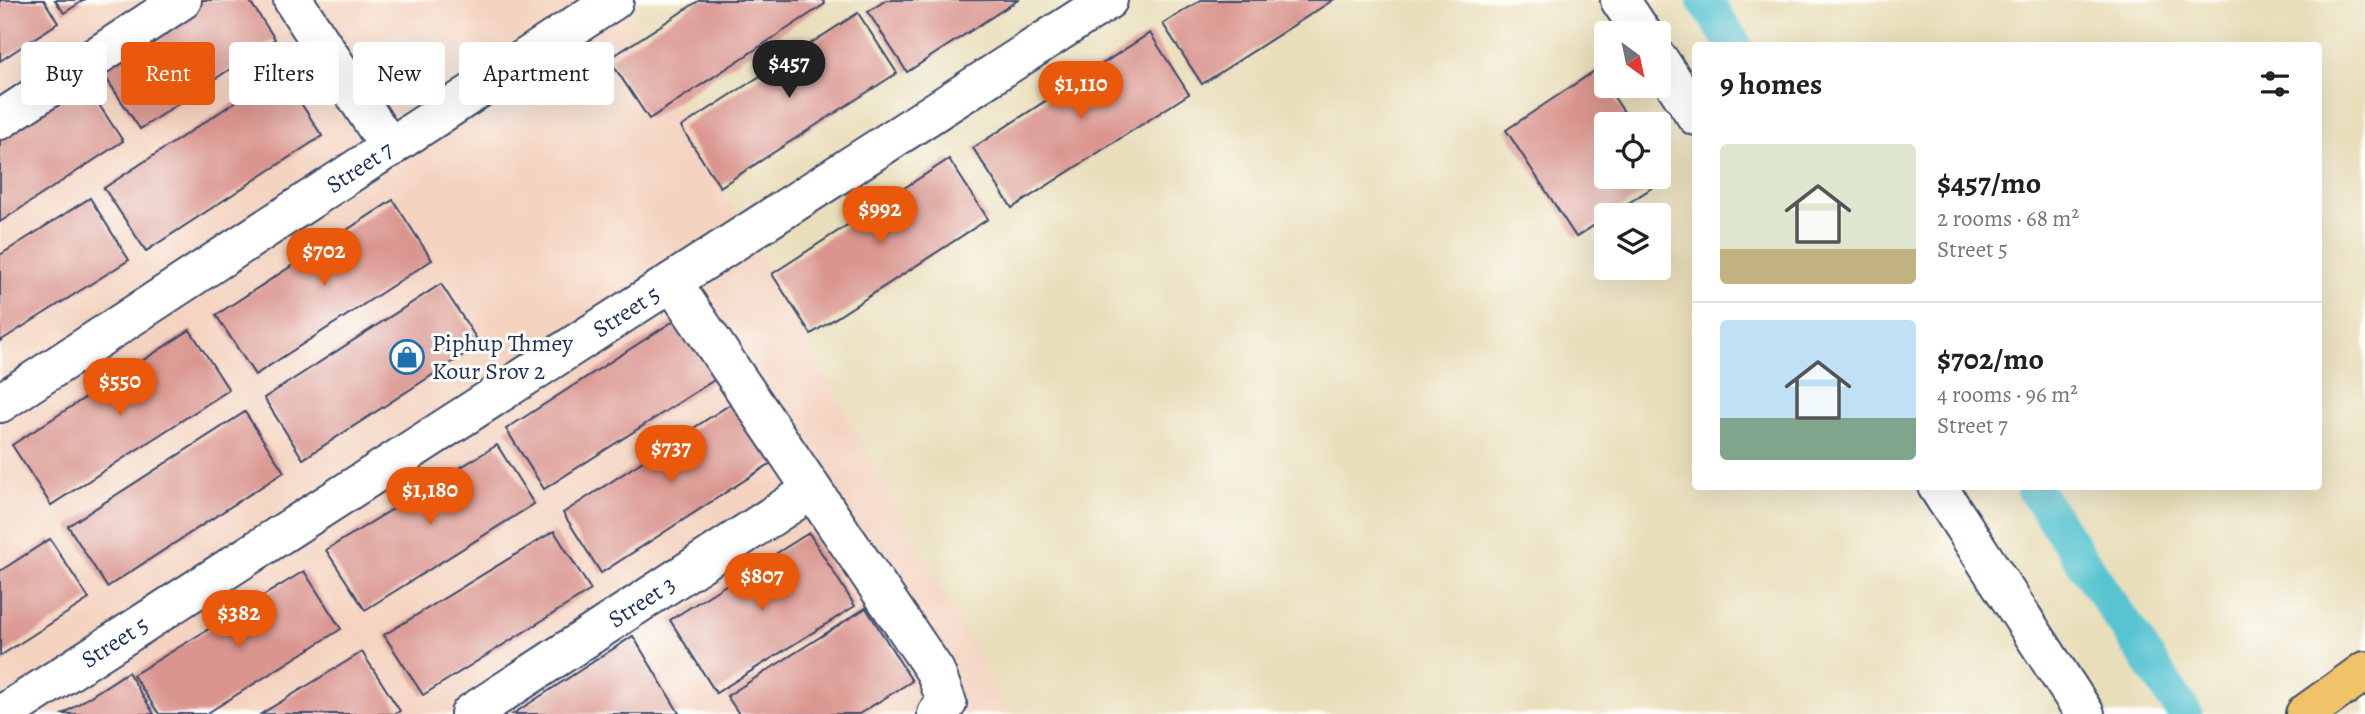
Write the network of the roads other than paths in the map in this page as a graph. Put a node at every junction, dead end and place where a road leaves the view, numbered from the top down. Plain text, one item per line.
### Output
1 (183, 0) edge
2 (293, 0) edge
3 (614, 0) edge
4 (1108, 0) edge
5 (1620, 0) edge
6 (1634, 21) edge
7 (1671, 78) edge
8 (1692, 110) edge
9 (0, 120) edge
10 (390, 148) junction
11 (672, 282) junction
12 (0, 403) edge
13 (813, 490) junction
14 (1940, 490) edge
15 (2365, 671) edge
16 (942, 708) edge
17 (3, 714) edge
18 (470, 714) edge
19 (2085, 714) edge
20 (2305, 714) edge

1 - 9 street
2 - 10 street
3 - 10 street, Street 7
4 - 11 street, Street 5
5 - 6 street
7 - 8 street
10 - 12 street, Street 7
11 - 13 street
11 - 17 street, Street 5
13 - 16 street
13 - 18 street, Street 3
14 - 19 street
15 - 20 highway

